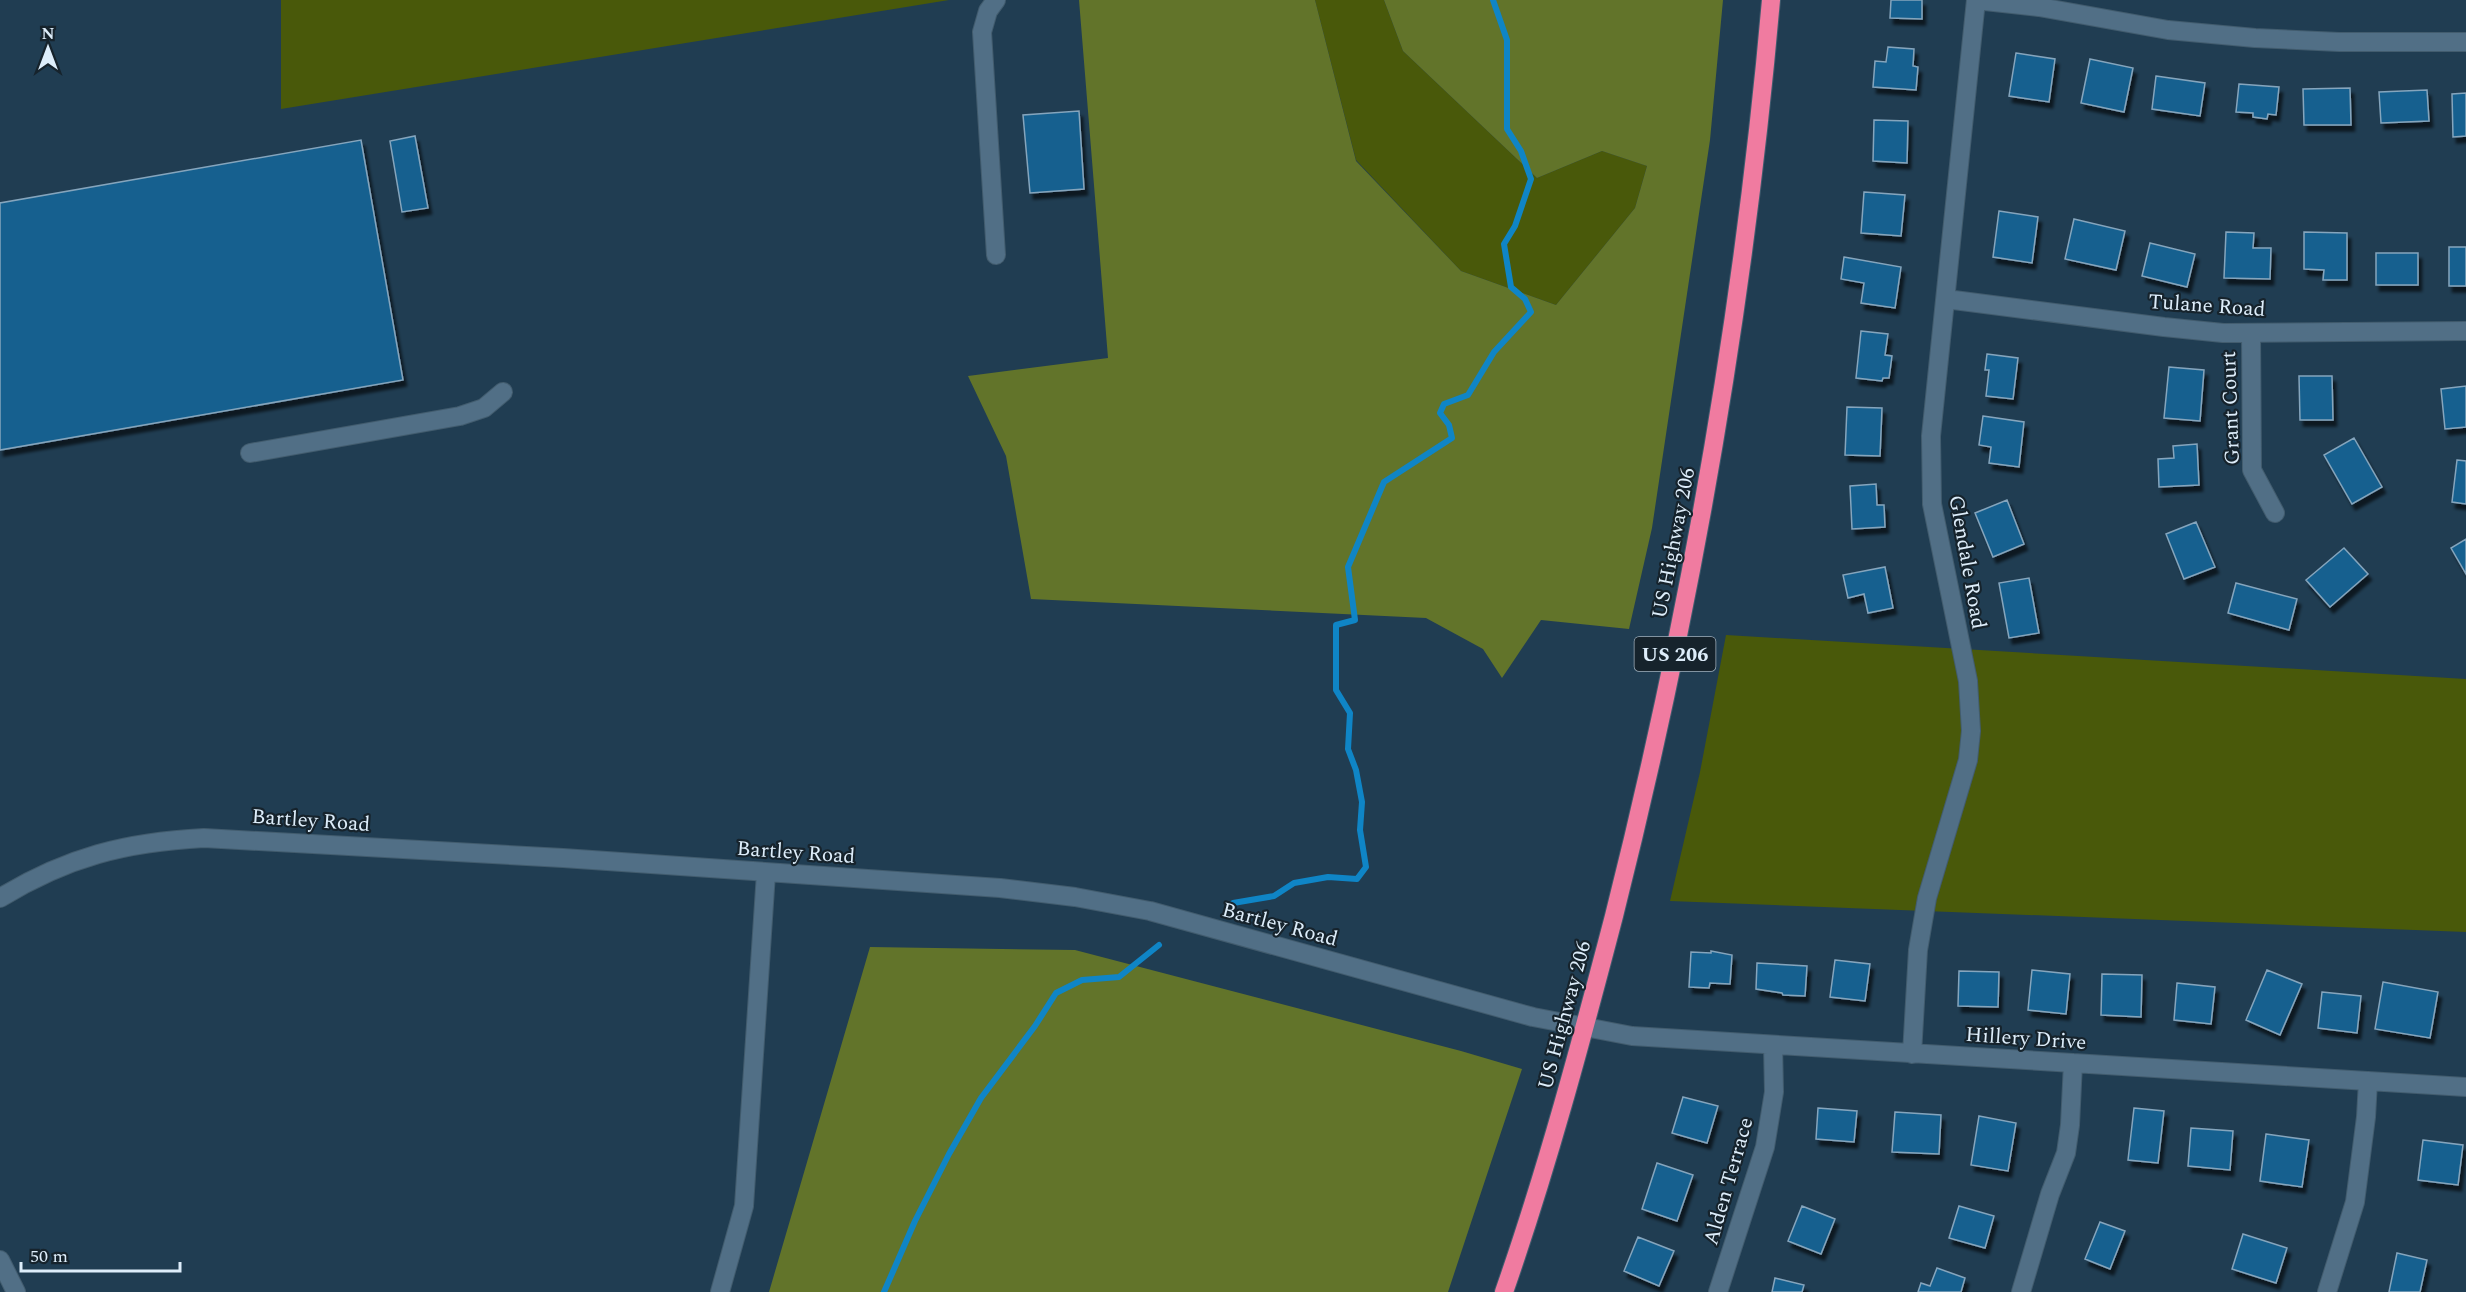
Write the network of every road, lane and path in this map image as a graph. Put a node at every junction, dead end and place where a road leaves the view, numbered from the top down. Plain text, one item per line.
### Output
1 (996, 0) edge
2 (1771, 0) edge
3 (1976, 0) edge
4 (2466, 42) edge
5 (996, 255) dead end
6 (1946, 299) junction
7 (2466, 331) edge
8 (2251, 333) junction
9 (503, 393) dead end
10 (250, 453) dead end
11 (2275, 513) dead end
12 (766, 873) junction
13 (0, 898) edge
14 (1585, 1028) junction
15 (1773, 1045) junction
16 (1912, 1054) junction
17 (2073, 1064) junction
18 (2368, 1081) junction
19 (2466, 1087) edge
20 (0, 1260) edge
21 (16, 1292) edge
22 (720, 1292) edge
23 (1504, 1292) edge
24 (1718, 1292) edge
25 (2021, 1292) edge
26 (2327, 1292) edge

1 - 5 street
2 - 14 highway, US Highway 206 / US 206
3 - 4 street
3 - 6 street, Glendale Road
6 - 8 street, Tulane Road
6 - 16 street, Glendale Road
7 - 8 street, Tulane Road
8 - 11 street, Grant Court
9 - 10 street
12 - 13 street, Bartley Road
12 - 14 street, Bartley Road
12 - 22 street
14 - 15 street, Hillery Drive
14 - 23 highway, US Highway 206 / US 206
15 - 16 street, Hillery Drive
15 - 24 street, Alden Terrace
16 - 17 street, Hillery Drive
17 - 18 street, Hillery Drive
17 - 25 street
18 - 19 street, Hillery Drive
18 - 26 street
20 - 21 street

